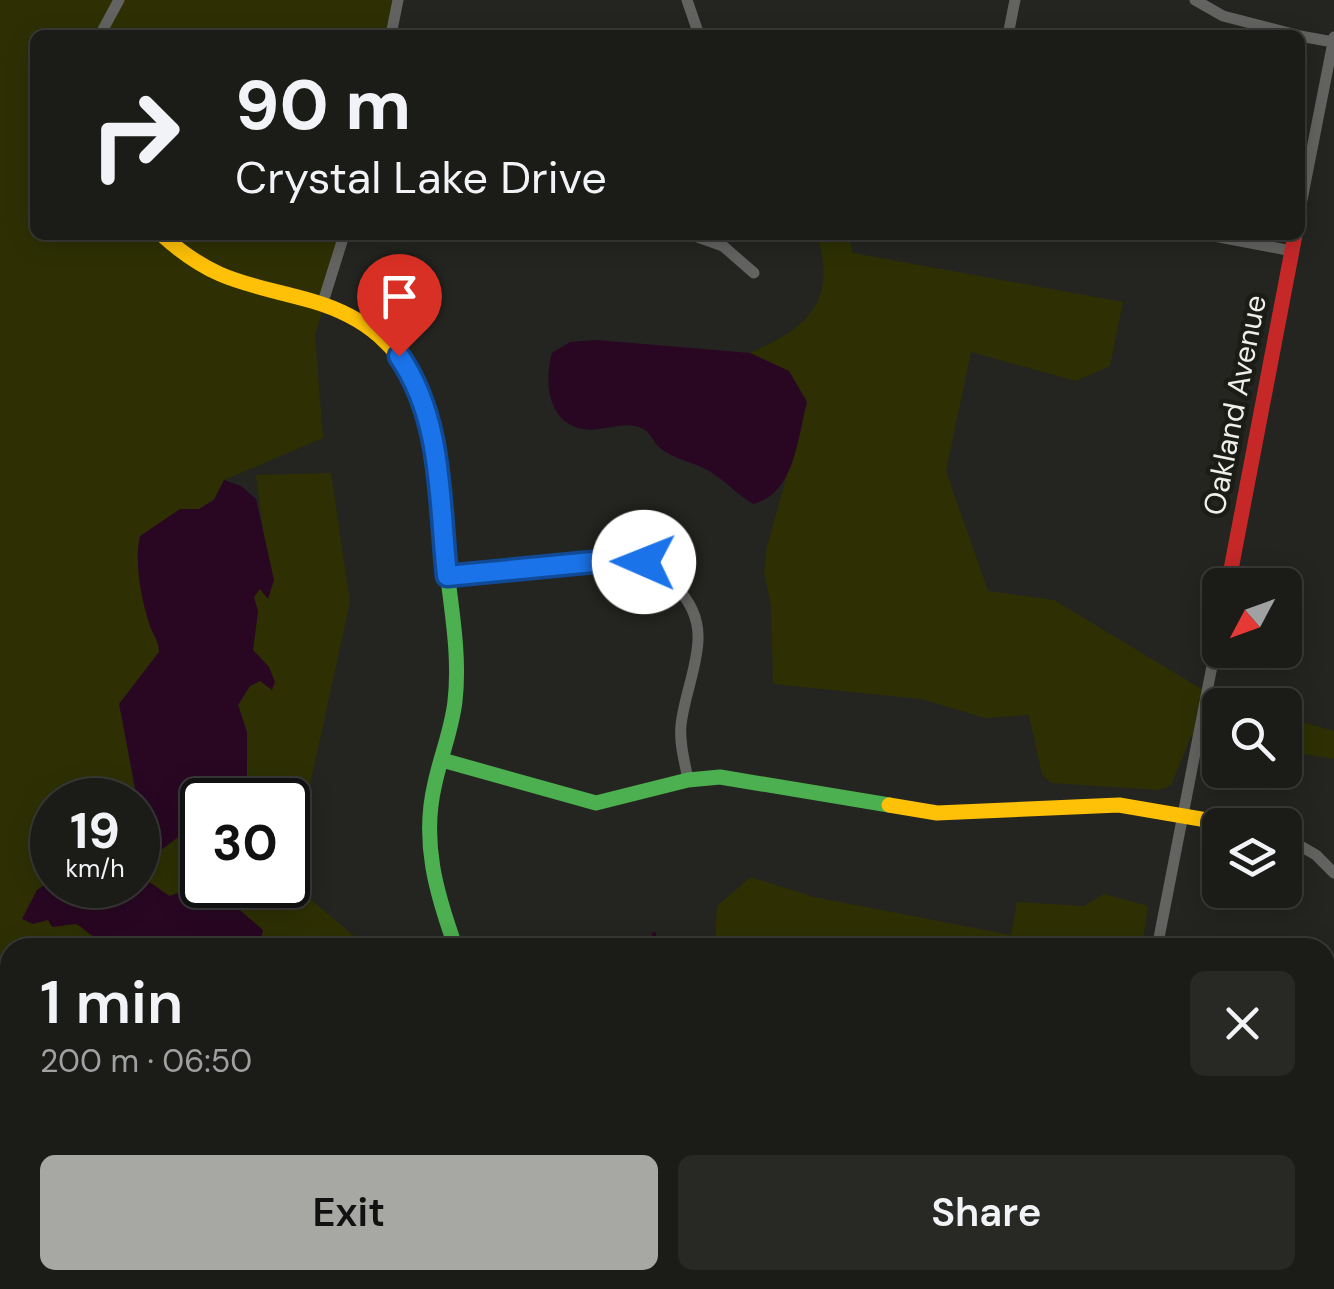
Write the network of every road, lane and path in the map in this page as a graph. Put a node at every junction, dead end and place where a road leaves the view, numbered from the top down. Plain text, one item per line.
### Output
1 (119, 0) edge
2 (398, 0) edge
3 (687, 0) edge
4 (1015, 0) edge
5 (1195, 0) edge
6 (103, 30) edge
7 (392, 30) edge
8 (696, 30) edge
9 (1009, 30) edge
10 (1279, 30) edge
11 (1305, 36) edge
12 (1334, 39) edge
13 (1305, 185) edge
14 (167, 240) edge
15 (342, 240) edge
16 (706, 240) edge
17 (1262, 240) edge
18 (1294, 243) edge
19 (754, 273) dead end
20 (322, 302) junction
21 (1231, 568) edge
22 (447, 576) junction
23 (1212, 668) edge
24 (442, 760) junction
25 (688, 780) junction
26 (1183, 814) junction
27 (1202, 818) edge
28 (1302, 847) edge
29 (1334, 873) edge
30 (452, 938) edge
31 (1159, 938) edge

1 - 6 street
2 - 7 street
3 - 8 street
4 - 9 street
5 - 10 street
11 - 12 street
12 - 13 street
14 - 20 street
15 - 20 street
16 - 19 street
17 - 18 street
18 - 21 street, Oakland Avenue
20 - 22 street
22 - 24 street
22 - 25 street
23 - 26 street
24 - 25 street
24 - 30 street
25 - 26 street
26 - 27 street
26 - 31 street
28 - 29 street

